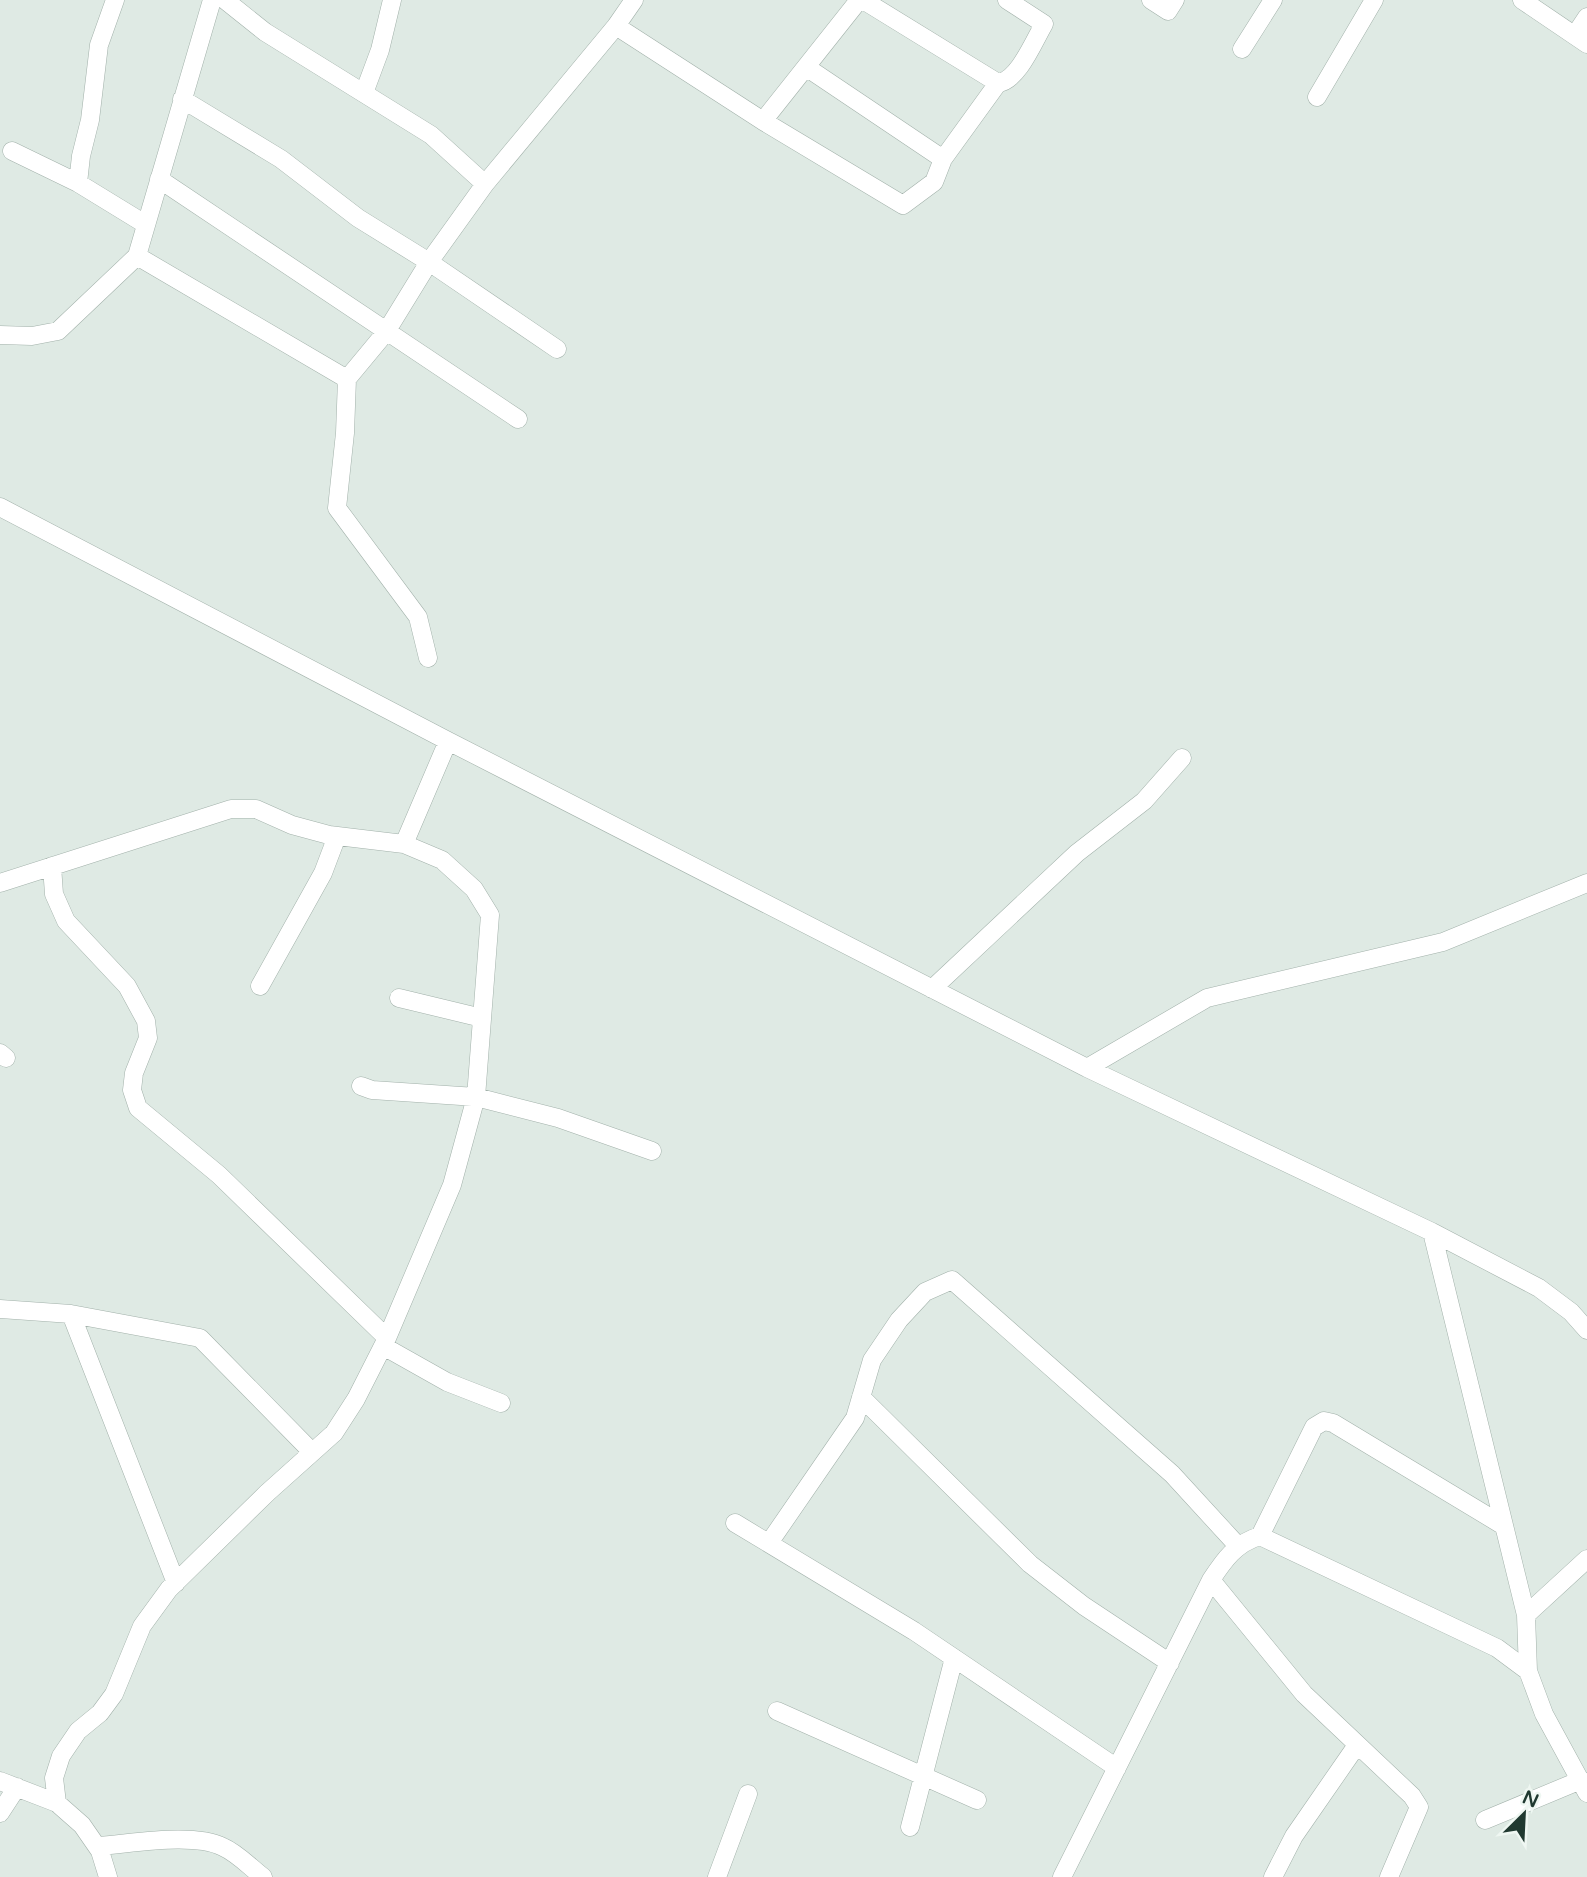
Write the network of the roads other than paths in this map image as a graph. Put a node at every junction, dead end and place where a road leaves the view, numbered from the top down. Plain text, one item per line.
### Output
1 (115, 0) edge
2 (212, 0) edge
3 (225, 0) edge
4 (392, 0) edge
5 (634, 0) edge
6 (861, 0) edge
7 (1007, 0) edge
8 (1151, 0) edge
9 (1175, 0) edge
10 (1273, 0) edge
11 (1374, 0) edge
12 (1522, 0) edge
13 (1587, 17) edge
14 (616, 26) junction
15 (1581, 39) edge
16 (1242, 49) dead end
17 (806, 67) junction
18 (998, 83) junction
19 (364, 93) junction
20 (1317, 97) dead end
21 (182, 99) junction
22 (763, 121) junction
23 (12, 151) dead end
24 (943, 159) junction
25 (159, 178) junction
26 (78, 183) junction
27 (485, 184) junction
28 (145, 224) junction
29 (137, 256) junction
30 (429, 262) junction
31 (386, 332) junction
32 (0, 335) edge
33 (557, 349) dead end
34 (347, 379) junction
35 (518, 419) dead end
36 (0, 507) edge
37 (428, 658) dead end
38 (448, 741) junction
39 (1182, 758) dead end
40 (337, 836) junction
41 (404, 844) junction
42 (52, 866) junction
43 (0, 883) edge
44 (1587, 883) edge
45 (260, 986) dead end
46 (932, 989) junction
47 (399, 998) dead end
48 (482, 1018) junction
49 (1087, 1068) junction
50 (360, 1086) dead end
51 (477, 1097) junction
52 (652, 1151) dead end
53 (1432, 1232) junction
54 (0, 1309) edge
55 (71, 1314) junction
56 (1587, 1330) edge
57 (385, 1342) junction
58 (860, 1397) junction
59 (501, 1403) dead end
60 (313, 1452) junction
61 (735, 1523) dead end
62 (1504, 1526) junction
63 (1260, 1536) junction
64 (769, 1543) junction
65 (1238, 1546) junction
66 (1587, 1559) edge
67 (1211, 1580) junction
68 (176, 1583) junction
69 (1526, 1615) junction
70 (954, 1658) junction
71 (1170, 1663) junction
72 (1528, 1671) junction
73 (777, 1712) dead end
74 (1357, 1745) junction
75 (1117, 1768) junction
76 (923, 1775) junction
77 (8, 1784) edge
78 (1584, 1786) edge
79 (748, 1794) dead end
80 (977, 1800) dead end
81 (57, 1803) junction
82 (0, 1813) edge
83 (1485, 1820) dead end
84 (910, 1827) dead end
85 (97, 1846) junction
86 (108, 1877) edge
87 (262, 1877) edge
88 (717, 1877) edge
89 (1062, 1877) edge
90 (1273, 1877) edge
91 (1389, 1877) edge

1 - 26 street
2 - 21 street
3 - 19 street
4 - 19 street
5 - 14 street
6 - 17 street
6 - 18 street
7 - 18 street
8 - 9 street
10 - 16 street
11 - 20 street
12 - 15 street
13 - 15 street
14 - 22 street
14 - 27 street
17 - 22 street
17 - 24 street
18 - 24 street
19 - 27 street
21 - 25 street
21 - 30 street
22 - 24 street
23 - 26 street
25 - 28 street
25 - 31 street
26 - 28 street
27 - 30 street
28 - 29 street
29 - 32 street
29 - 34 street
30 - 31 street
30 - 33 street
31 - 34 street
31 - 35 street
34 - 37 street
36 - 38 street
38 - 41 street
38 - 46 street
39 - 46 street
40 - 41 street
40 - 42 street
40 - 45 street
41 - 48 street
42 - 43 street
42 - 57 street
44 - 49 street
46 - 49 street
47 - 48 street
48 - 51 street
49 - 53 street
50 - 51 street
51 - 52 street
51 - 57 street
53 - 56 street
53 - 62 street
54 - 55 street
55 - 60 street
55 - 68 street
57 - 59 street
57 - 60 street
58 - 64 street
58 - 65 street
58 - 71 street
60 - 68 street
61 - 64 street
62 - 63 street
62 - 69 street
63 - 65 street
63 - 72 street
64 - 70 street
65 - 67 street
66 - 69 street
67 - 71 street
67 - 74 street
68 - 81 street
69 - 72 street
70 - 75 street
70 - 76 street
71 - 75 street
72 - 78 street
73 - 76 street
74 - 90 street
74 - 91 street
75 - 89 street
76 - 80 street
76 - 84 street
77 - 81 street
77 - 82 street
78 - 83 street
79 - 88 street
81 - 85 street
85 - 86 street
85 - 87 street

